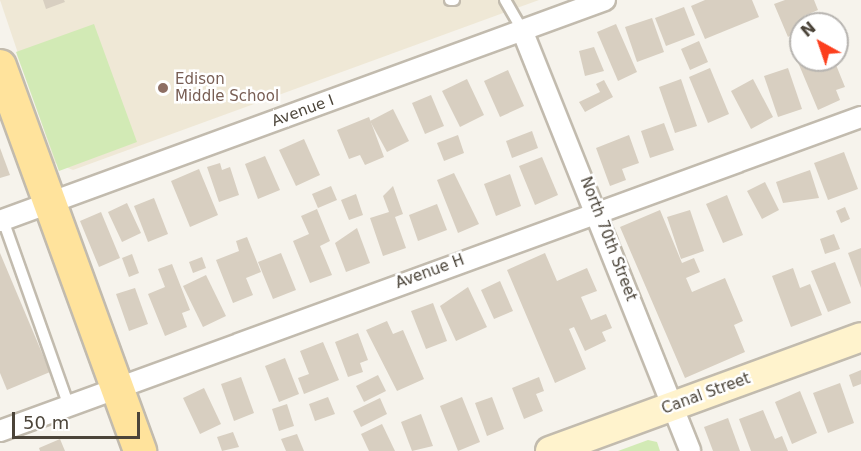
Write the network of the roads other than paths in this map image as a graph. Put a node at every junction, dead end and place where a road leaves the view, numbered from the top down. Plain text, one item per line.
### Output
1 (450, 0) edge
2 (454, 0) edge
3 (505, 0) edge
4 (606, 0) edge
5 (522, 30) junction
6 (0, 66) edge
7 (861, 117) edge
8 (51, 203) junction
9 (597, 210) junction
10 (2, 221) edge
11 (861, 337) edge
12 (117, 388) junction
13 (69, 406) junction
14 (673, 406) junction
15 (0, 431) edge
16 (140, 451) edge
17 (550, 451) edge
18 (690, 451) edge

1 - 2 lane
3 - 5 lane
4 - 5 street, Avenue I
5 - 8 street, Avenue I
5 - 9 street, North 70th Street
6 - 8 main road
7 - 9 street, Avenue H
8 - 10 street, Avenue I
8 - 12 main road
9 - 12 street, Avenue H
9 - 14 street, North 70th Street
10 - 13 lane
11 - 14 street, Canal Street
12 - 13 street, Avenue H
12 - 16 main road
13 - 15 street, Avenue H
14 - 17 street, Canal Street
14 - 18 street, North 70th Street

